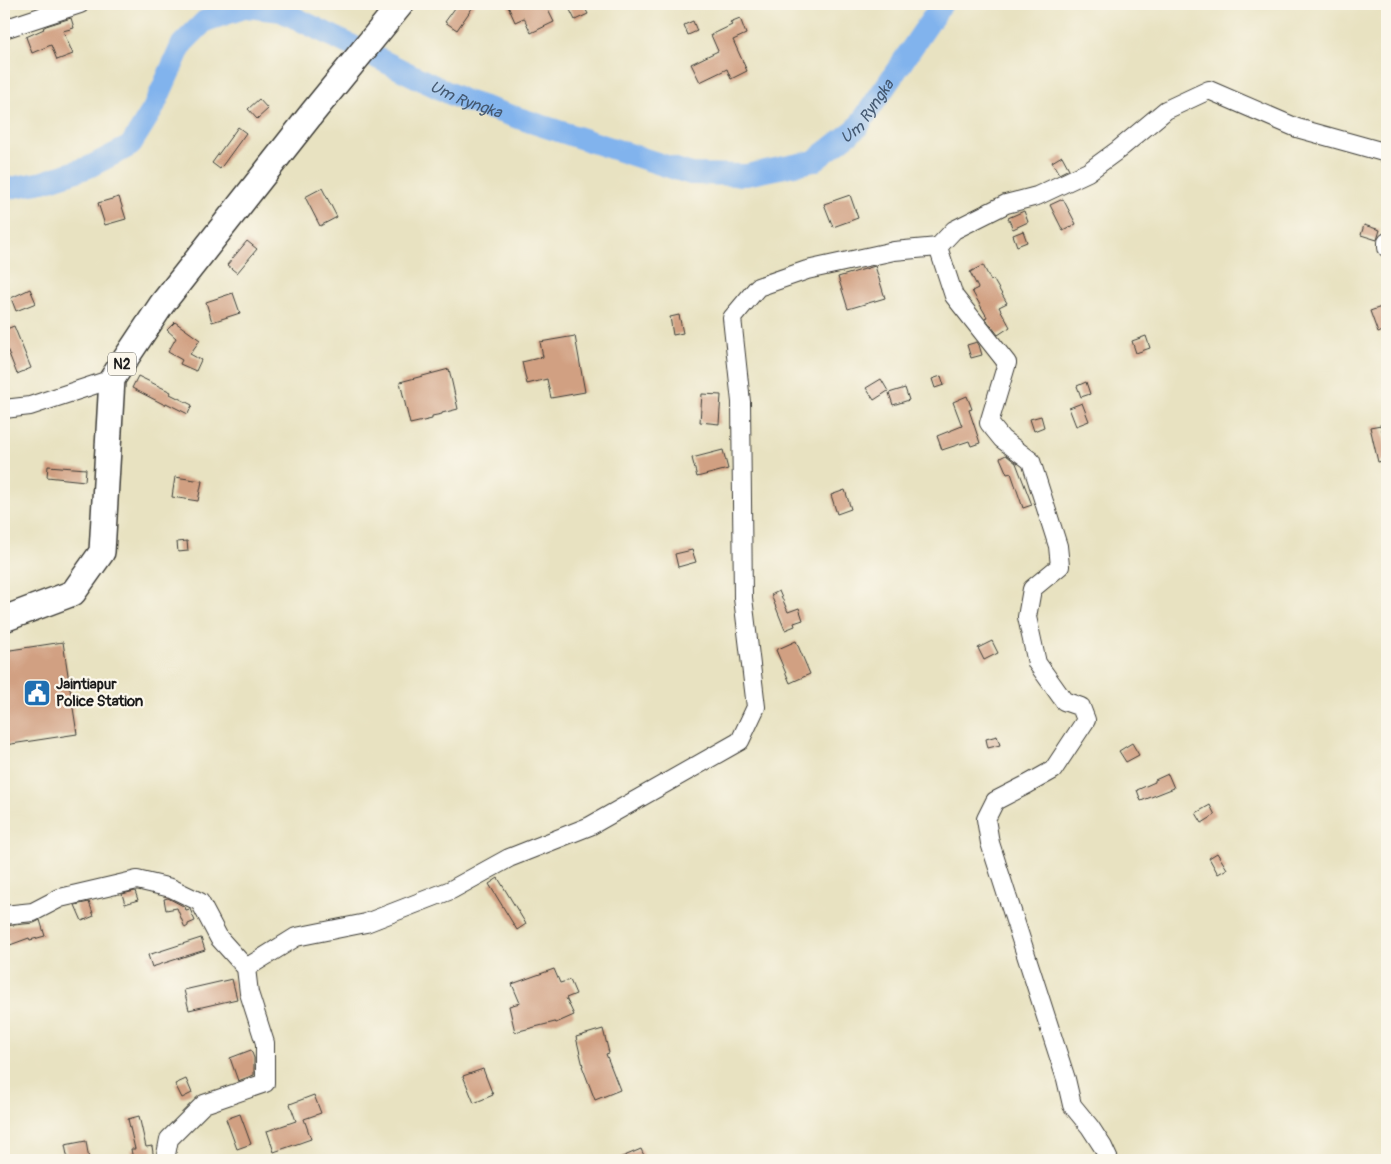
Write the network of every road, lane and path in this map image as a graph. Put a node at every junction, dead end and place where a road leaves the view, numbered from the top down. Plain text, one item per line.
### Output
1 (80, 4) edge
2 (401, 4) edge
3 (4, 29) edge
4 (1387, 153) edge
5 (1387, 242) edge
6 (938, 247) junction
7 (1387, 248) edge
8 (112, 379) junction
9 (4, 409) edge
10 (4, 619) edge
11 (4, 915) edge
12 (246, 968) junction
13 (165, 1160) edge
14 (1109, 1160) edge

1 - 3 street
2 - 8 highway, N2
4 - 6 street
5 - 7 street
6 - 12 street
6 - 14 street
8 - 9 street
8 - 10 highway, N2
11 - 12 street
12 - 13 street

